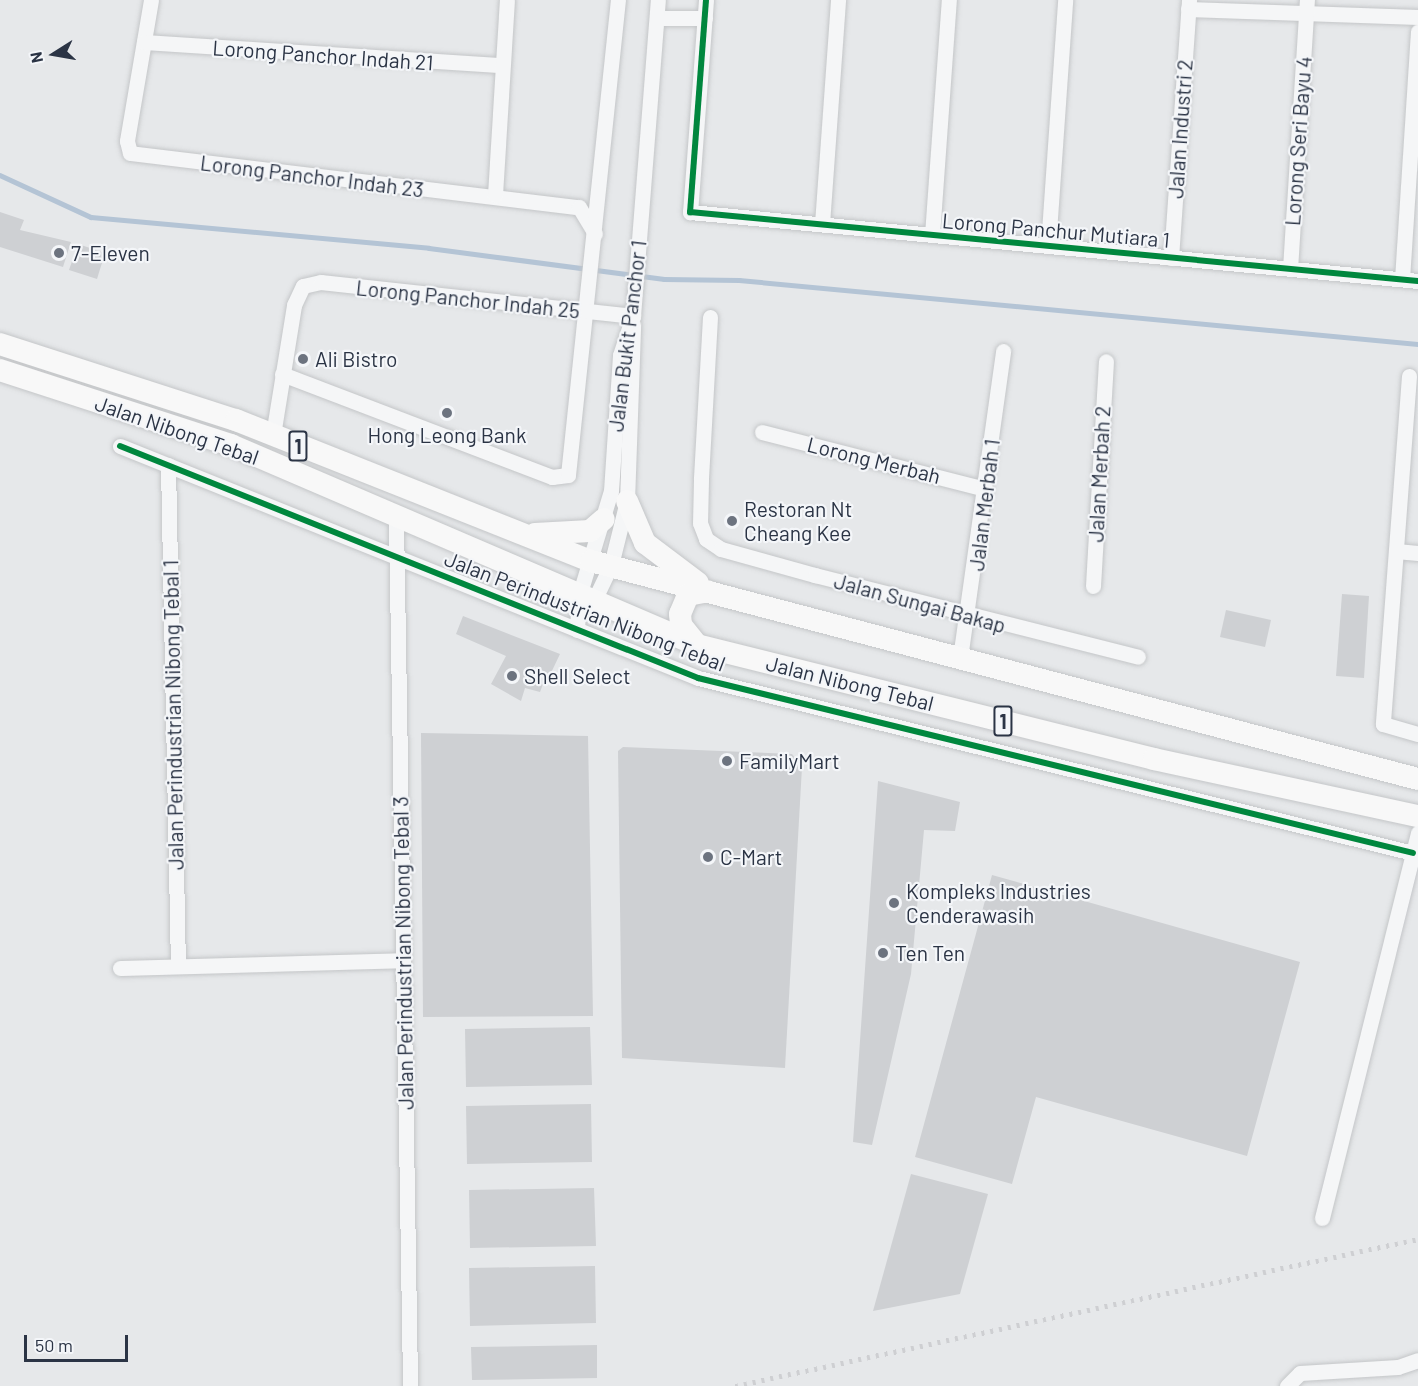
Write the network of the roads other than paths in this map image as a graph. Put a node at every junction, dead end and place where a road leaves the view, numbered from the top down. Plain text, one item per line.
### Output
1 (151, 0) edge
2 (507, 0) edge
3 (618, 0) edge
4 (658, 0) edge
5 (706, 0) edge
6 (838, 0) edge
7 (949, 0) edge
8 (1065, 0) edge
9 (1188, 5) edge
10 (1306, 7) edge
11 (1418, 17) edge
12 (657, 18) junction
13 (705, 18) junction
14 (1418, 32) edge
15 (144, 42) junction
16 (502, 65) junction
17 (495, 195) junction
18 (822, 224) junction
19 (596, 234) junction
20 (932, 235) junction
21 (1048, 246) junction
22 (1172, 258) junction
23 (1290, 269) junction
24 (1402, 279) junction
25 (1418, 281) edge
26 (588, 306) junction
27 (633, 316) junction
28 (710, 316) dead end
29 (0, 344) edge
30 (1003, 351) dead end
31 (1106, 361) dead end
32 (0, 370) edge
33 (282, 374) junction
34 (1409, 376) dead end
35 (762, 432) dead end
36 (273, 435) junction
37 (1411, 436) edge
38 (120, 446) dead end
39 (168, 465) junction
40 (986, 489) junction
41 (627, 501) junction
42 (396, 519) junction
43 (604, 519) junction
44 (509, 533) junction
45 (1396, 551) junction
46 (1418, 552) edge
47 (397, 554) junction
48 (601, 563) junction
49 (1093, 586) dead end
50 (708, 591) junction
51 (587, 599) junction
52 (969, 617) junction
53 (578, 630) junction
54 (697, 645) junction
55 (1138, 657) dead end
56 (960, 658) junction
57 (1418, 734) edge
58 (1418, 779) edge
59 (1418, 816) edge
60 (1418, 833) edge
61 (1413, 853) junction
62 (404, 960) junction
63 (178, 966) junction
64 (120, 968) dead end
65 (1322, 1218) dead end
66 (1418, 1360) edge
67 (411, 1386) edge
68 (1287, 1386) edge

1 - 15 street
2 - 16 street
3 - 19 street, Jalan Bukit Panchor 1
4 - 12 street, Jalan Bukit Panchor 1
5 - 13 street
6 - 18 street
7 - 20 street
8 - 21 street
9 - 10 street
9 - 22 street, Jalan Industri 2
10 - 11 street
10 - 23 street, Lorong Seri Bayu 4
12 - 13 street
12 - 27 street, Jalan Bukit Panchor 1
13 - 18 street, Lorong Panchur Mutiara 1
14 - 24 street
15 - 16 street, Lorong Panchor Indah 21
15 - 17 street, Lorong Panchor Indah 23
16 - 17 street
17 - 19 street, Lorong Panchor Indah 23
18 - 20 street, Lorong Panchur Mutiara 1
19 - 26 street, Jalan Bukit Panchor 1
20 - 21 street, Lorong Panchur Mutiara 1
21 - 22 street, Lorong Panchur Mutiara 1
22 - 23 street, Lorong Panchur Mutiara 1
23 - 24 street, Lorong Panchur Mutiara 1
24 - 25 street, Lorong Panchur Mutiara 1
26 - 27 street, Lorong Panchor Indah 25
26 - 33 street, Lorong Panchor Indah 25
26 - 33 street, Jalan Bukit Panchor 1
27 - 41 street
27 - 43 street, Jalan Bukit Panchor 1
28 - 52 street, Jalan Sungai Bakap
29 - 36 highway, Jalan Nibong Tebal / 1
30 - 40 street, Jalan Merbah 1
31 - 49 street, Jalan Merbah 2
32 - 42 highway, Jalan Nibong Tebal / 1
33 - 36 street
34 - 37 street
35 - 40 street, Lorong Merbah
36 - 44 highway, Jalan Nibong Tebal / 1
37 - 45 street
38 - 39 street, Jalan Perindustrian Nibong Tebal
39 - 47 street, Jalan Perindustrian Nibong Tebal
39 - 63 street, Jalan Perindustrian Nibong Tebal 1
40 - 52 street, Jalan Merbah 1
41 - 48 street
41 - 50 highway
42 - 47 street, Jalan Perindustrian Nibong Tebal 3
42 - 51 highway, Jalan Nibong Tebal / 1
43 - 44 highway
43 - 48 street, Jalan Bukit Panchor 1
44 - 48 highway, Jalan Nibong Tebal / 1
45 - 46 street
45 - 57 street
47 - 53 street, Jalan Perindustrian Nibong Tebal
47 - 62 street, Jalan Perindustrian Nibong Tebal 3
48 - 50 highway, Jalan Nibong Tebal / 1
48 - 51 street, Jalan Bukit Panchor 1
50 - 54 highway
50 - 56 highway, Jalan Nibong Tebal / 1
51 - 53 street, Jalan Bukit Panchor 1
51 - 54 highway, Jalan Nibong Tebal / 1
52 - 55 street, Jalan Sungai Bakap
52 - 56 street, Jalan Merbah 1
53 - 61 street, Jalan Perindustrian Nibong Tebal
54 - 59 highway, Jalan Nibong Tebal / 1
56 - 58 highway, Jalan Nibong Tebal / 1
60 - 61 street
61 - 65 street
62 - 63 street
62 - 67 street, Jalan Perindustrian Nibong Tebal 3
63 - 64 street
66 - 68 street

